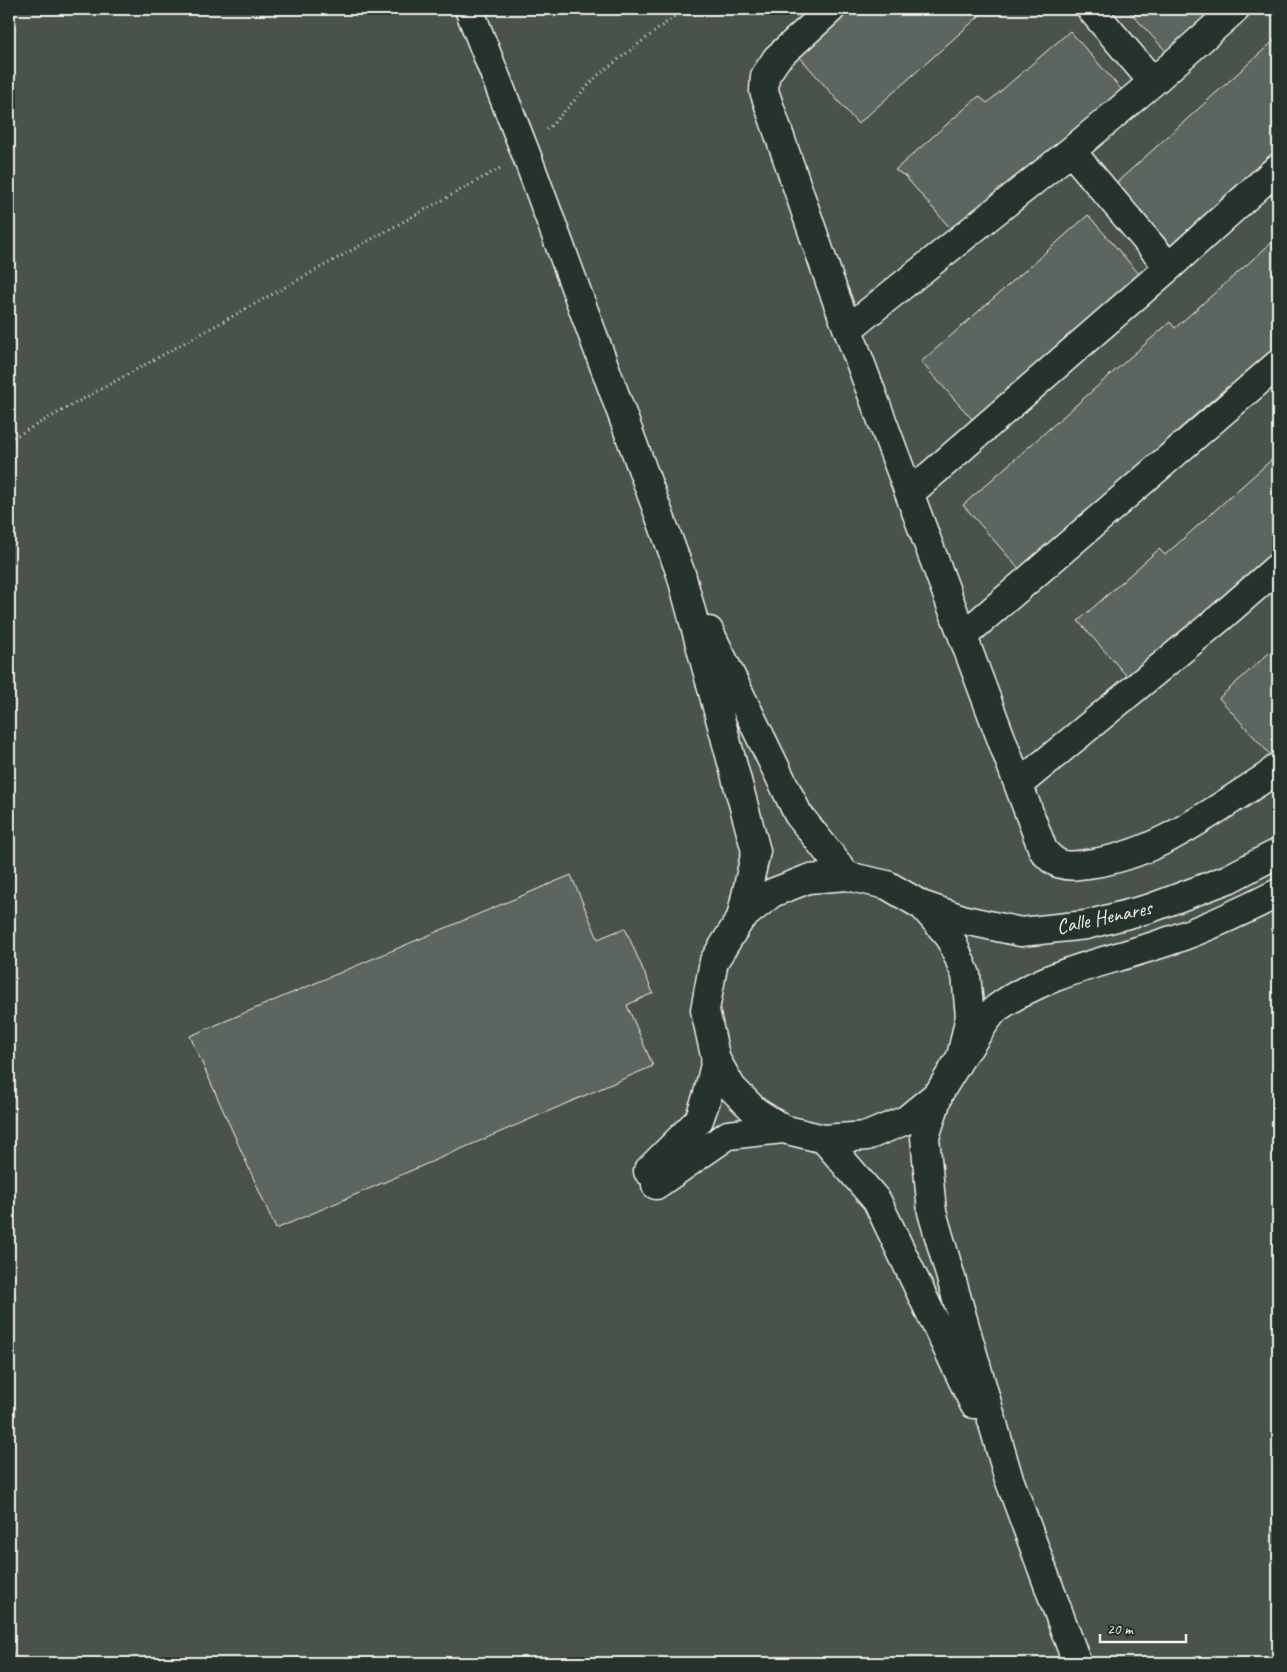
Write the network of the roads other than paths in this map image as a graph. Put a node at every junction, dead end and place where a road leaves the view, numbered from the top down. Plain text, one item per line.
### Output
1 (469, 9) edge
2 (831, 9) edge
3 (1091, 9) edge
4 (1235, 9) edge
5 (1153, 82) junction
6 (1071, 152) junction
7 (1278, 168) edge
8 (1169, 267) junction
9 (848, 329) junction
10 (1278, 364) edge
11 (910, 493) junction
12 (1278, 567) edge
13 (681, 574) junction
14 (963, 636) junction
15 (1278, 767) edge
16 (1019, 784) junction
17 (1278, 853) edge
18 (847, 876) junction
19 (1278, 893) edge
20 (923, 906) junction
21 (741, 918) junction
22 (961, 1057) junction
23 (716, 1060) junction
24 (939, 1093) junction
25 (784, 1128) junction
26 (824, 1139) junction
27 (1008, 1476) junction
28 (1077, 1663) edge

1 - 13 street
2 - 9 street
3 - 5 street
4 - 5 street
5 - 6 street
6 - 8 street
6 - 9 street
7 - 8 street
8 - 11 street
9 - 11 street
10 - 14 street
11 - 14 street
12 - 16 street
13 - 18 street
13 - 21 street
14 - 16 street
15 - 16 street
17 - 20 street, Calle Henares
18 - 20 street
18 - 21 street
19 - 22 street, Calle Henares
20 - 22 street
21 - 23 street
22 - 24 street
23 - 25 street
23 - 25 street
24 - 26 street
24 - 27 street
25 - 26 street
26 - 27 street
27 - 28 street

